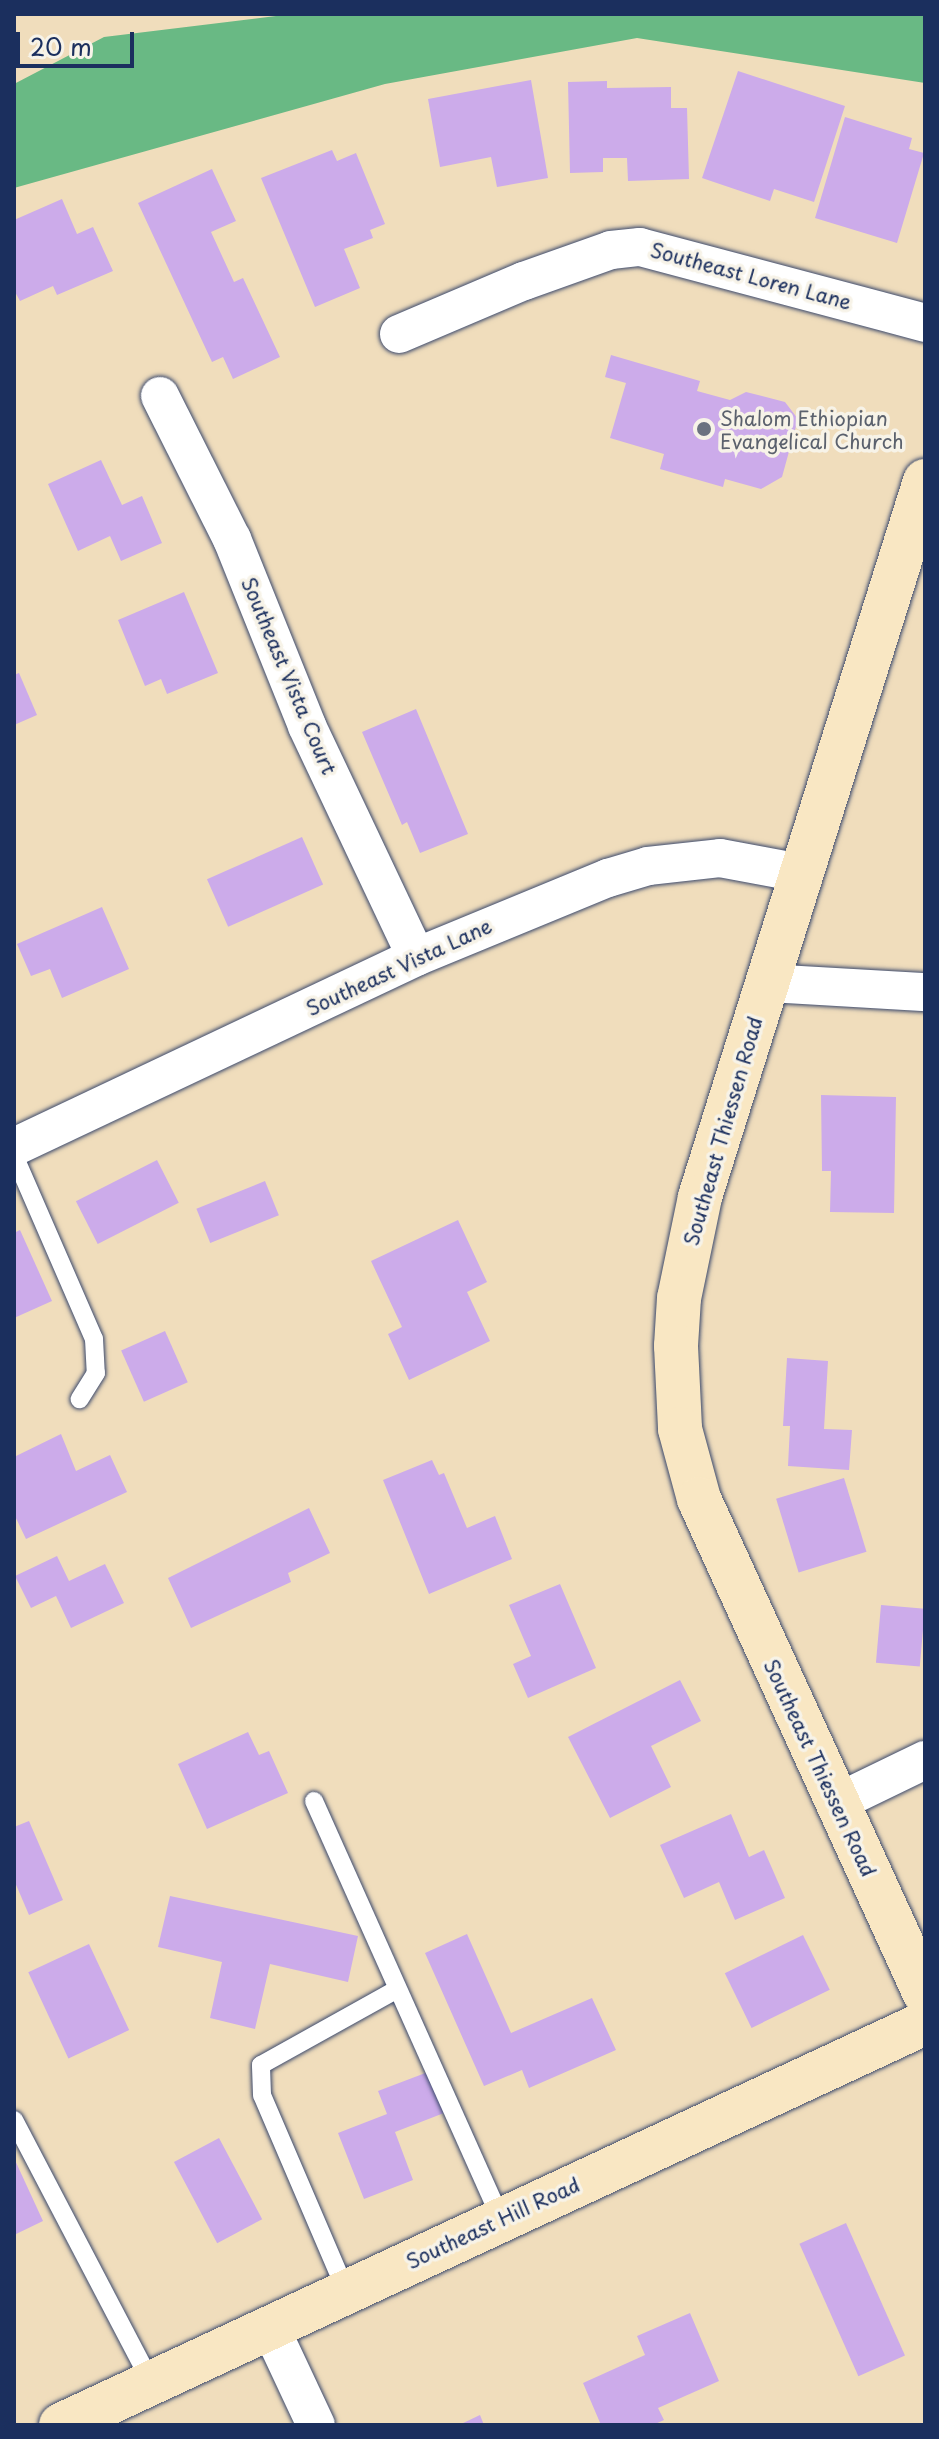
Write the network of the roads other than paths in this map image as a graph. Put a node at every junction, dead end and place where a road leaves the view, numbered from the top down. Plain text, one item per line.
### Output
1 (925, 323) edge
2 (399, 334) dead end
3 (160, 396) dead end
4 (925, 481) edge
5 (801, 873) junction
6 (416, 957) junction
7 (767, 983) junction
8 (925, 992) edge
9 (14, 1147) edge
10 (14, 1155) edge
11 (80, 1399) dead end
12 (925, 1760) edge
13 (314, 1801) dead end
14 (836, 1803) junction
15 (396, 1990) junction
16 (925, 1994) edge
17 (925, 2023) edge
18 (14, 2120) edge
19 (501, 2220) junction
20 (346, 2291) junction
21 (270, 2327) junction
22 (151, 2382) junction
23 (61, 2425) edge
24 (316, 2425) edge

1 - 2 street, Southeast Loren Lane
3 - 6 street, Southeast Vista Court
4 - 5 main road, Southeast Thiessen Road
5 - 6 street, Southeast Vista Lane
5 - 7 main road, Southeast Thiessen Road
6 - 9 street, Southeast Vista Lane
7 - 8 street
7 - 14 main road, Southeast Thiessen Road
10 - 11 lane
12 - 14 street
13 - 15 lane
14 - 16 main road, Southeast Thiessen Road
15 - 19 lane
15 - 20 lane
17 - 19 main road, Southeast Hill Road
18 - 22 lane
19 - 20 main road, Southeast Hill Road
20 - 21 main road, Southeast Hill Road
21 - 22 main road, Southeast Hill Road
21 - 24 street
22 - 23 main road, Southeast Hill Road

